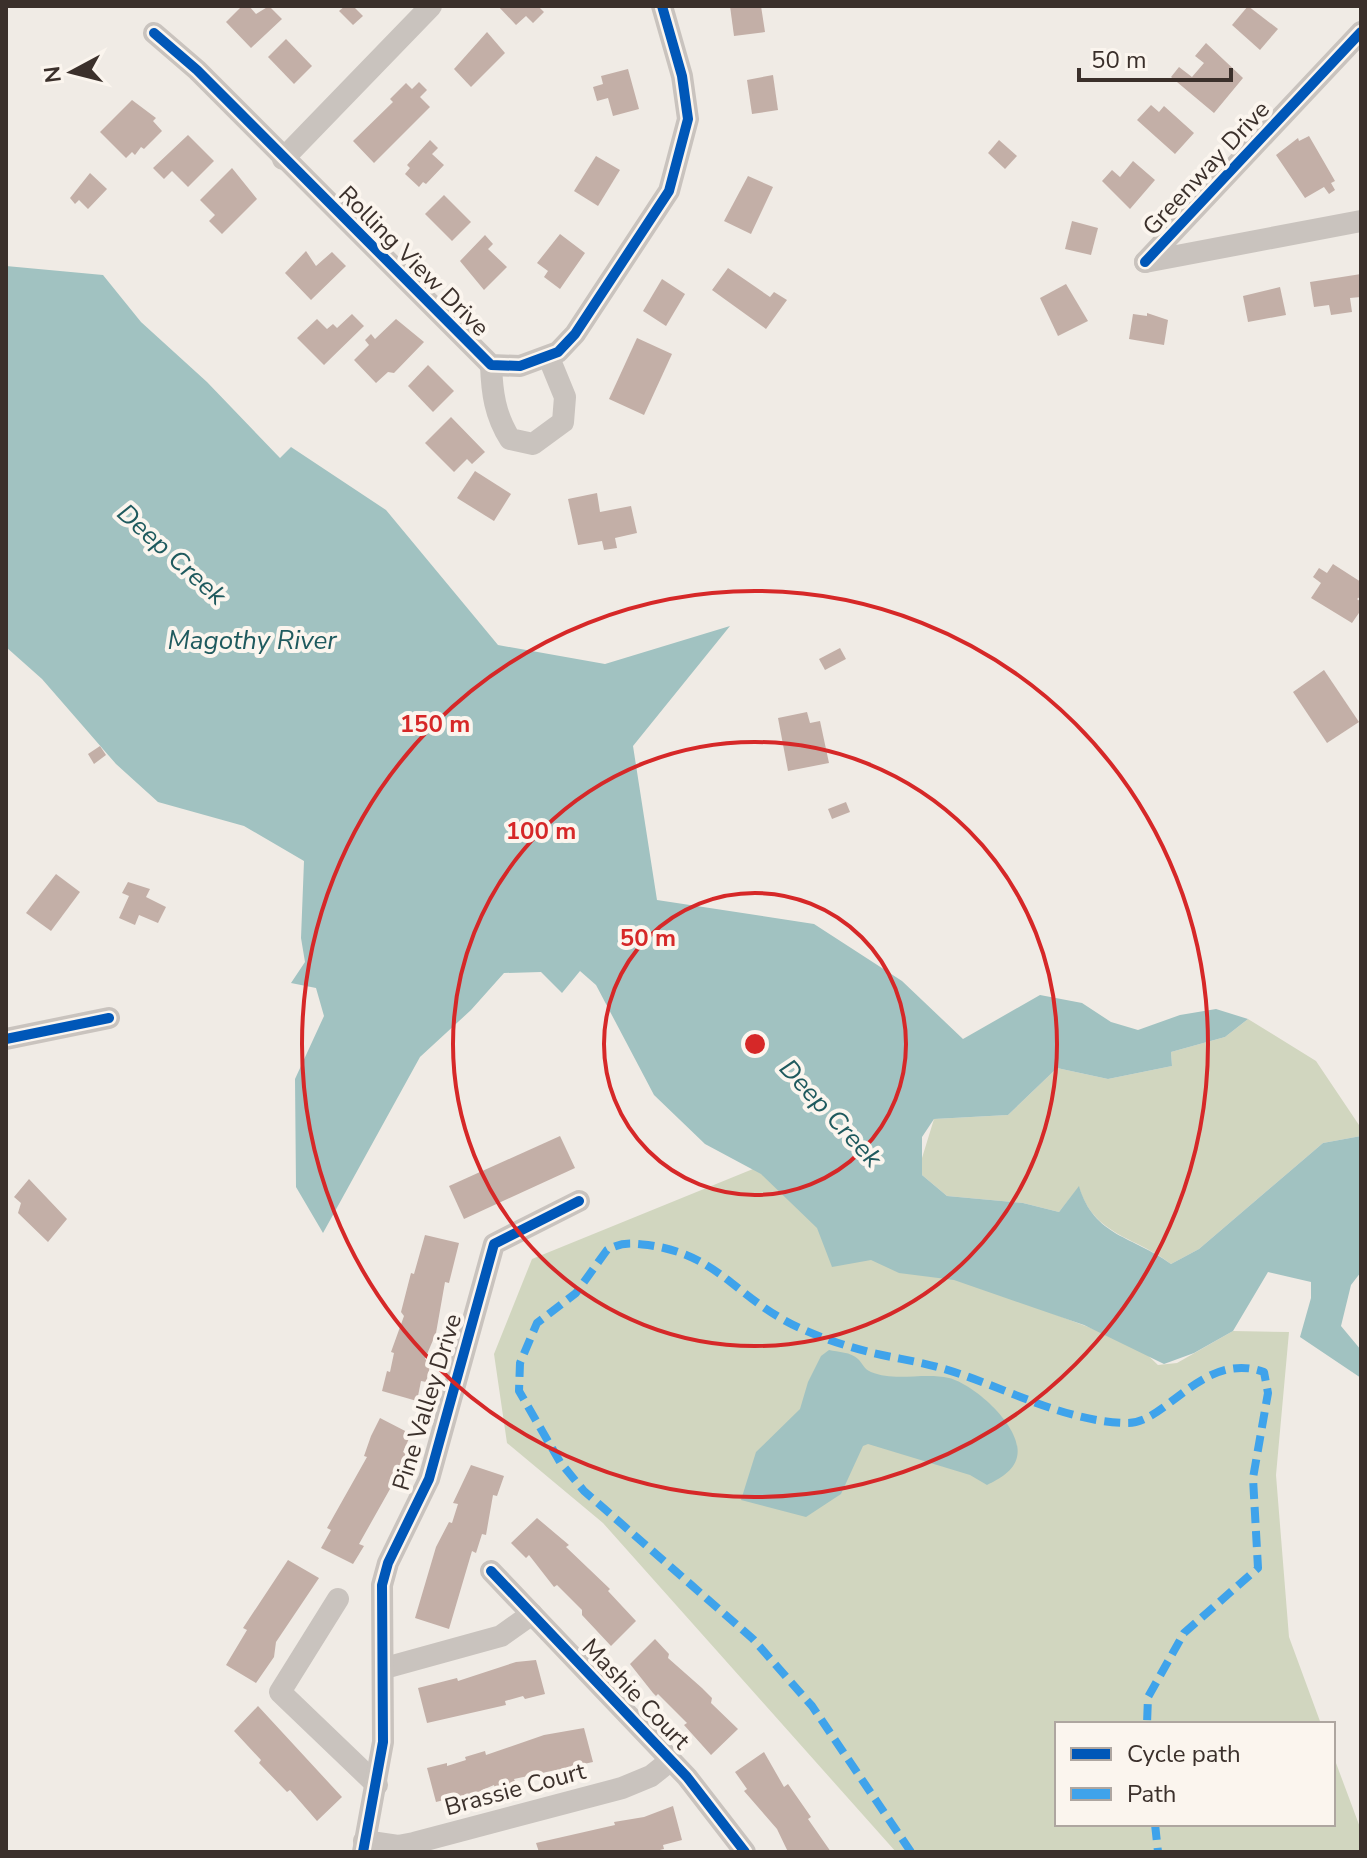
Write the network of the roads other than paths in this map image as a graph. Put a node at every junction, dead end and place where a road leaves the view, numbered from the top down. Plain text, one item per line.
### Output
1 (431, 6) edge
2 (662, 6) edge
3 (1361, 32) edge
4 (154, 33) dead end
5 (283, 159) junction
6 (1361, 221) edge
7 (549, 358) junction
8 (491, 365) junction
9 (109, 1018) dead end
10 (6, 1039) edge
11 (579, 1201) dead end
12 (491, 1571) dead end
13 (338, 1599) dead end
14 (532, 1614) junction
15 (385, 1668) junction
16 (671, 1760) junction
17 (377, 1785) junction
18 (364, 1847) edge
19 (745, 1852) edge

1 - 5 street
2 - 7 street
3 - 6 street, Greenway Drive
4 - 5 street, Rolling View Drive
5 - 8 street, Rolling View Drive
7 - 8 street, Rolling View Drive
7 - 8 street
9 - 10 street
11 - 15 street, Pine Valley Drive
12 - 14 street, Mashie Court
13 - 17 street
14 - 15 street
14 - 16 street, Mashie Court
15 - 17 street, Pine Valley Drive
16 - 18 street, Brassie Court
16 - 19 street, Mashie Court
17 - 18 street, Pine Valley Drive

